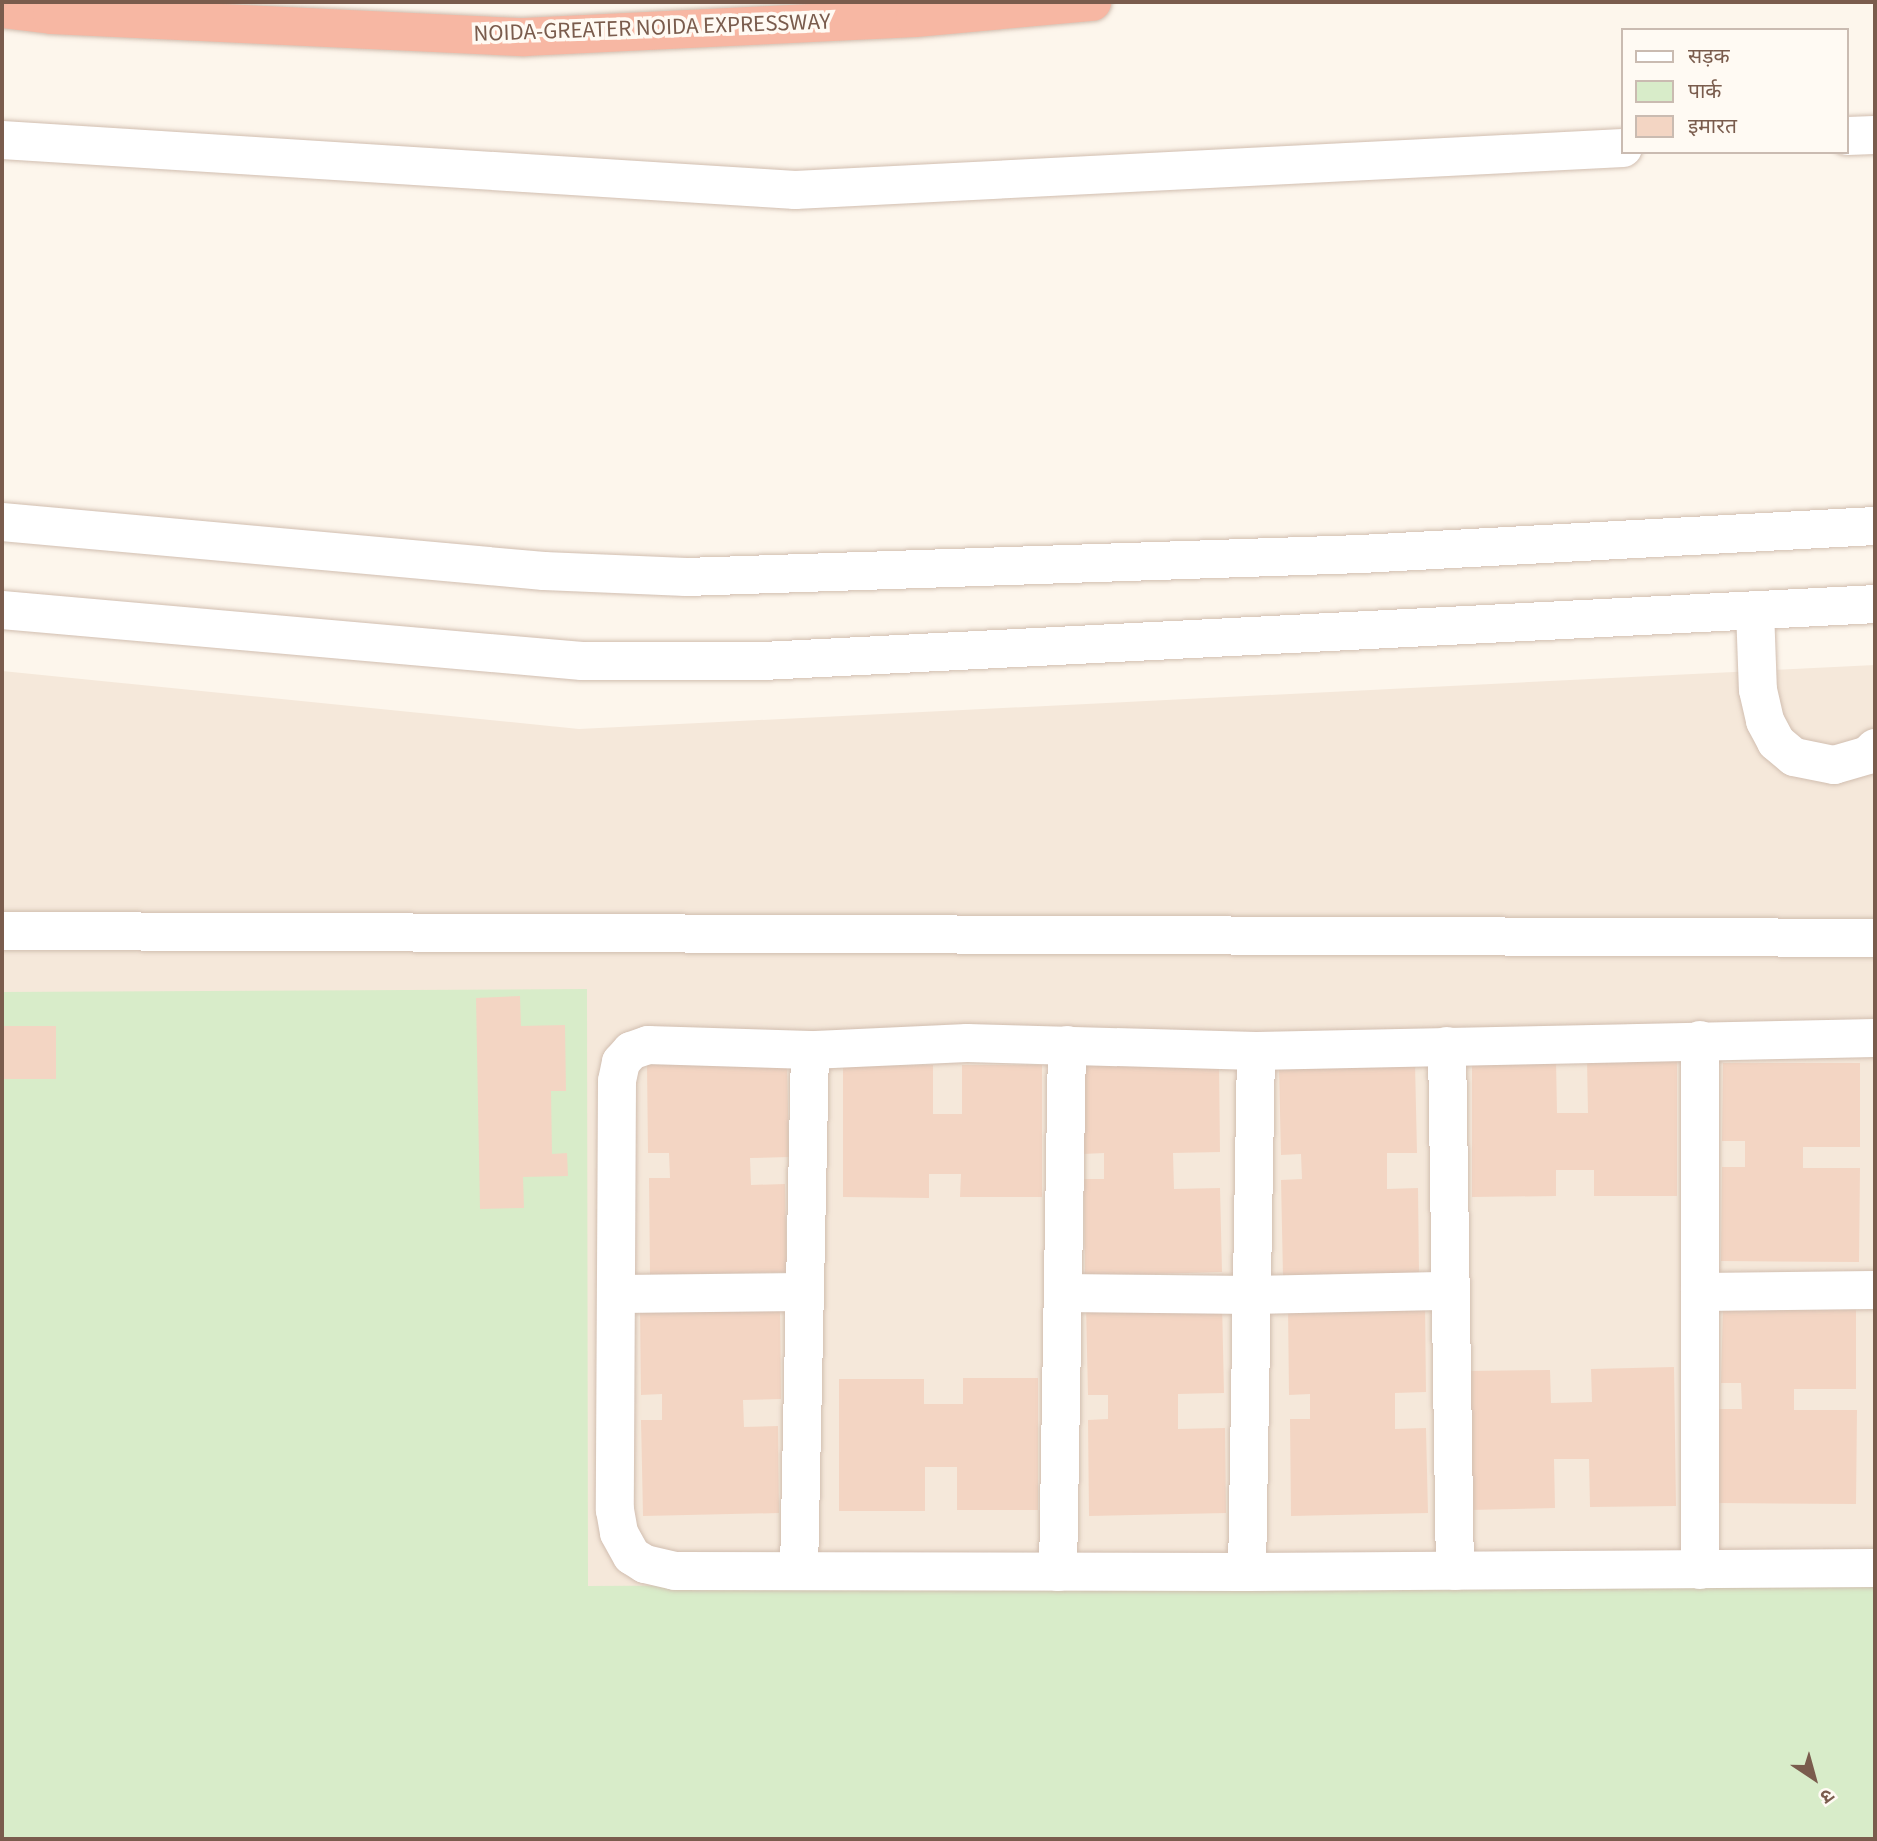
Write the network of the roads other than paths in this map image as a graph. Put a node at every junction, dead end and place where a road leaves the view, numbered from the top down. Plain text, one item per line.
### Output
1 (1092, 2) edge
2 (2, 9) edge
3 (52, 15) junction
4 (2, 40) edge
5 (1875, 135) edge
6 (1849, 136) edge
7 (2, 140) edge
8 (1622, 148) edge
9 (2, 522) edge
10 (1875, 526) edge
11 (1875, 604) edge
12 (2, 610) edge
13 (1755, 610) junction
14 (1875, 748) edge
15 (2, 931) edge
16 (1875, 938) edge
17 (1875, 1038) edge
18 (1700, 1040) junction
19 (1067, 1045) junction
20 (1447, 1046) junction
21 (810, 1050) junction
22 (1256, 1051) junction
23 (1875, 1290) edge
24 (1451, 1291) junction
25 (805, 1292) junction
26 (1700, 1292) junction
27 (1063, 1293) junction
28 (616, 1294) junction
29 (1252, 1295) junction
30 (1875, 1569) edge
31 (799, 1570) junction
32 (1700, 1570) junction
33 (1455, 1571) junction
34 (1058, 1572) junction
35 (1247, 1572) junction

1 - 3 highway, NOIDA-GREATER NOIDA EXPRESSWAY
2 - 3 highway, NOIDA-GREATER NOIDA EXPRESSWAY
3 - 4 highway
5 - 6 street
7 - 8 street
9 - 10 street
11 - 13 street
12 - 13 street
13 - 14 street
15 - 16 street
17 - 18 street
18 - 20 street
18 - 26 street
19 - 21 street
19 - 22 street
19 - 27 street
20 - 22 street
20 - 24 street
21 - 25 street
21 - 28 street
22 - 29 street
23 - 26 street
24 - 29 street
24 - 33 street
25 - 28 street
25 - 31 street
26 - 32 street
27 - 29 street
27 - 34 street
28 - 31 street
29 - 35 street
30 - 32 street
31 - 34 street
32 - 33 street
33 - 35 street
34 - 35 street

